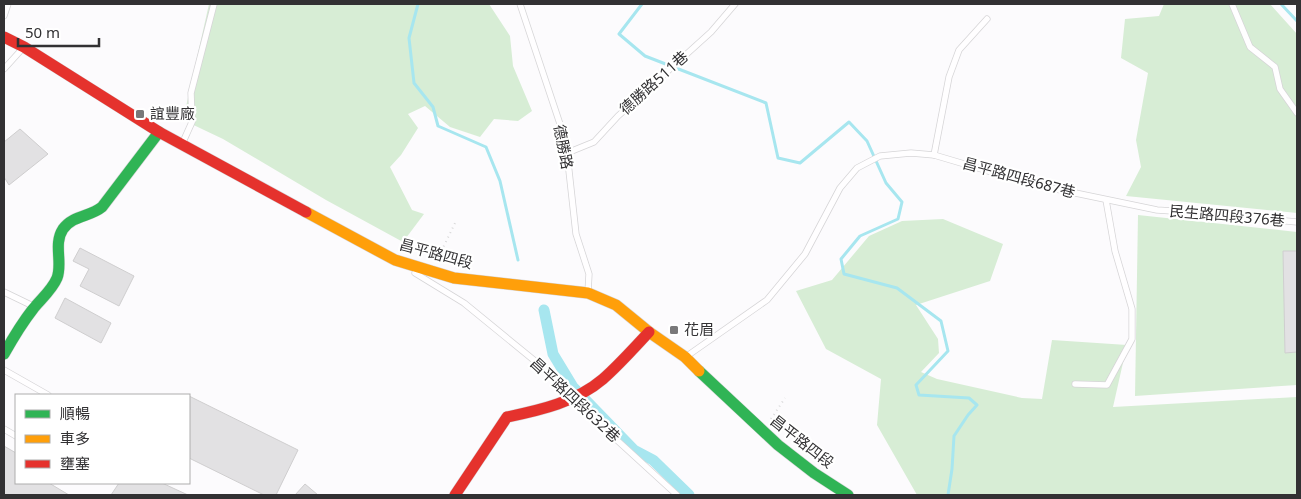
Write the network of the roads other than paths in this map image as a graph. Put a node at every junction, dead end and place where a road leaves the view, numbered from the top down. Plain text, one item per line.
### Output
1 (8, 4) edge
2 (214, 4) edge
3 (520, 4) edge
4 (736, 4) edge
5 (1232, 4) edge
6 (4, 16) edge
7 (987, 19) dead end
8 (4, 37) edge
9 (24, 47) junction
10 (4, 69) edge
11 (1297, 113) edge
12 (159, 132) junction
13 (182, 144) junction
14 (567, 153) junction
15 (934, 155) junction
16 (1106, 200) junction
17 (1158, 210) joint
18 (1297, 222) edge
19 (394, 260) junction
20 (4, 292) edge
21 (588, 293) junction
22 (35, 307) junction
23 (649, 332) junction
24 (4, 354) edge
25 (685, 358) junction
26 (4, 370) edge
27 (1075, 384) dead end
28 (46, 394) edge
29 (572, 398) junction
30 (4, 429) edge
31 (15, 435) edge
32 (455, 495) edge
33 (677, 495) edge
34 (848, 495) edge

1 - 6 lane
2 - 13 lane
3 - 14 lane, 德勝路
4 - 14 lane, 德勝路511巷
5 - 11 lane
7 - 15 lane
8 - 9 street, 昌平路四段
9 - 10 lane
9 - 12 street, 昌平路四段
12 - 13 street, 昌平路四段
12 - 22 street
13 - 19 street, 昌平路四段
14 - 21 lane, 德勝路
15 - 16 lane, 昌平路四段687巷
15 - 25 lane, 昌平路四段687巷
16 - 17 lane, 昌平路四段687巷
16 - 27 lane
17 - 18 lane, 民生路四段376巷
19 - 21 street, 昌平路四段
19 - 29 lane, 昌平路四段632巷
20 - 22 lane
21 - 23 street, 昌平路四段
22 - 24 street
23 - 25 street, 昌平路四段
23 - 29 street
25 - 34 street, 昌平路四段
26 - 28 lane
29 - 32 street
29 - 33 lane, 昌平路四段632巷
30 - 31 lane

